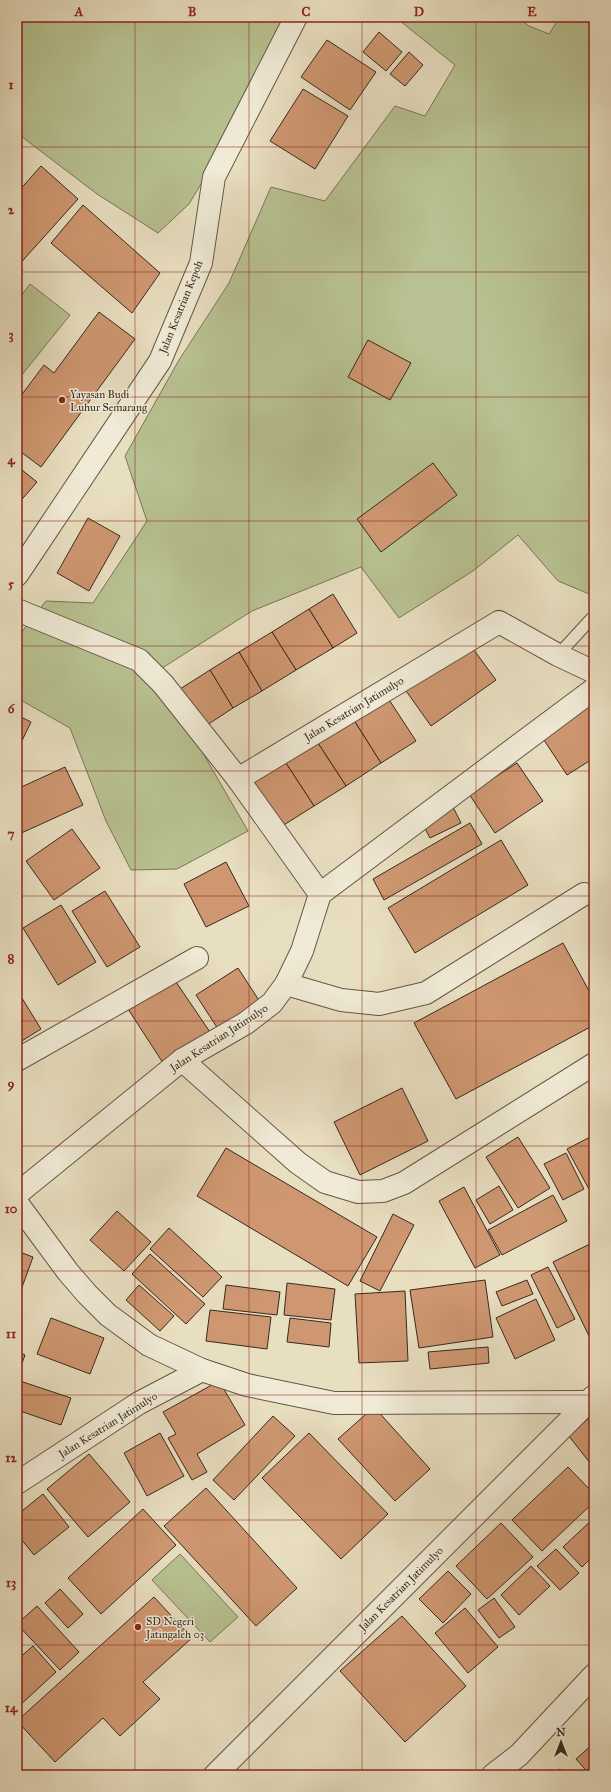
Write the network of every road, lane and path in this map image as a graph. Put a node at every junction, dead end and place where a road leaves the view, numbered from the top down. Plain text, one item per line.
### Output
1 (296, 17) edge
2 (17, 575) edge
3 (17, 610) edge
4 (594, 618) edge
5 (558, 655) junction
6 (594, 672) edge
7 (594, 689) edge
8 (238, 779) junction
9 (320, 894) junction
10 (584, 894) dead end
11 (197, 958) dead end
12 (286, 984) junction
13 (17, 1060) edge
14 (182, 1060) junction
15 (594, 1064) edge
16 (17, 1194) edge
17 (17, 1203) edge
18 (202, 1370) junction
19 (590, 1399) edge
20 (17, 1482) edge
21 (594, 1675) edge
22 (215, 1775) edge
23 (493, 1775) edge

1 - 2 street, Jalan Kesatrian Kepoh
3 - 8 street
4 - 5 lane
5 - 6 street, Jalan Kesatrian Jatimulyo
5 - 8 street, Jalan Kesatrian Jatimulyo
7 - 9 street
8 - 9 street
9 - 12 street, Jalan Kesatrian Jatimulyo
10 - 12 street
11 - 13 street
12 - 14 street, Jalan Kesatrian Jatimulyo
14 - 15 street
14 - 16 street, Jalan Kesatrian Jatimulyo
17 - 18 street, Jalan Kesatrian Jatimulyo
18 - 19 street, Jalan Kesatrian Jatimulyo
18 - 20 street, Jalan Kesatrian Jatimulyo
19 - 22 street, Jalan Kesatrian Jatimulyo
21 - 23 street

